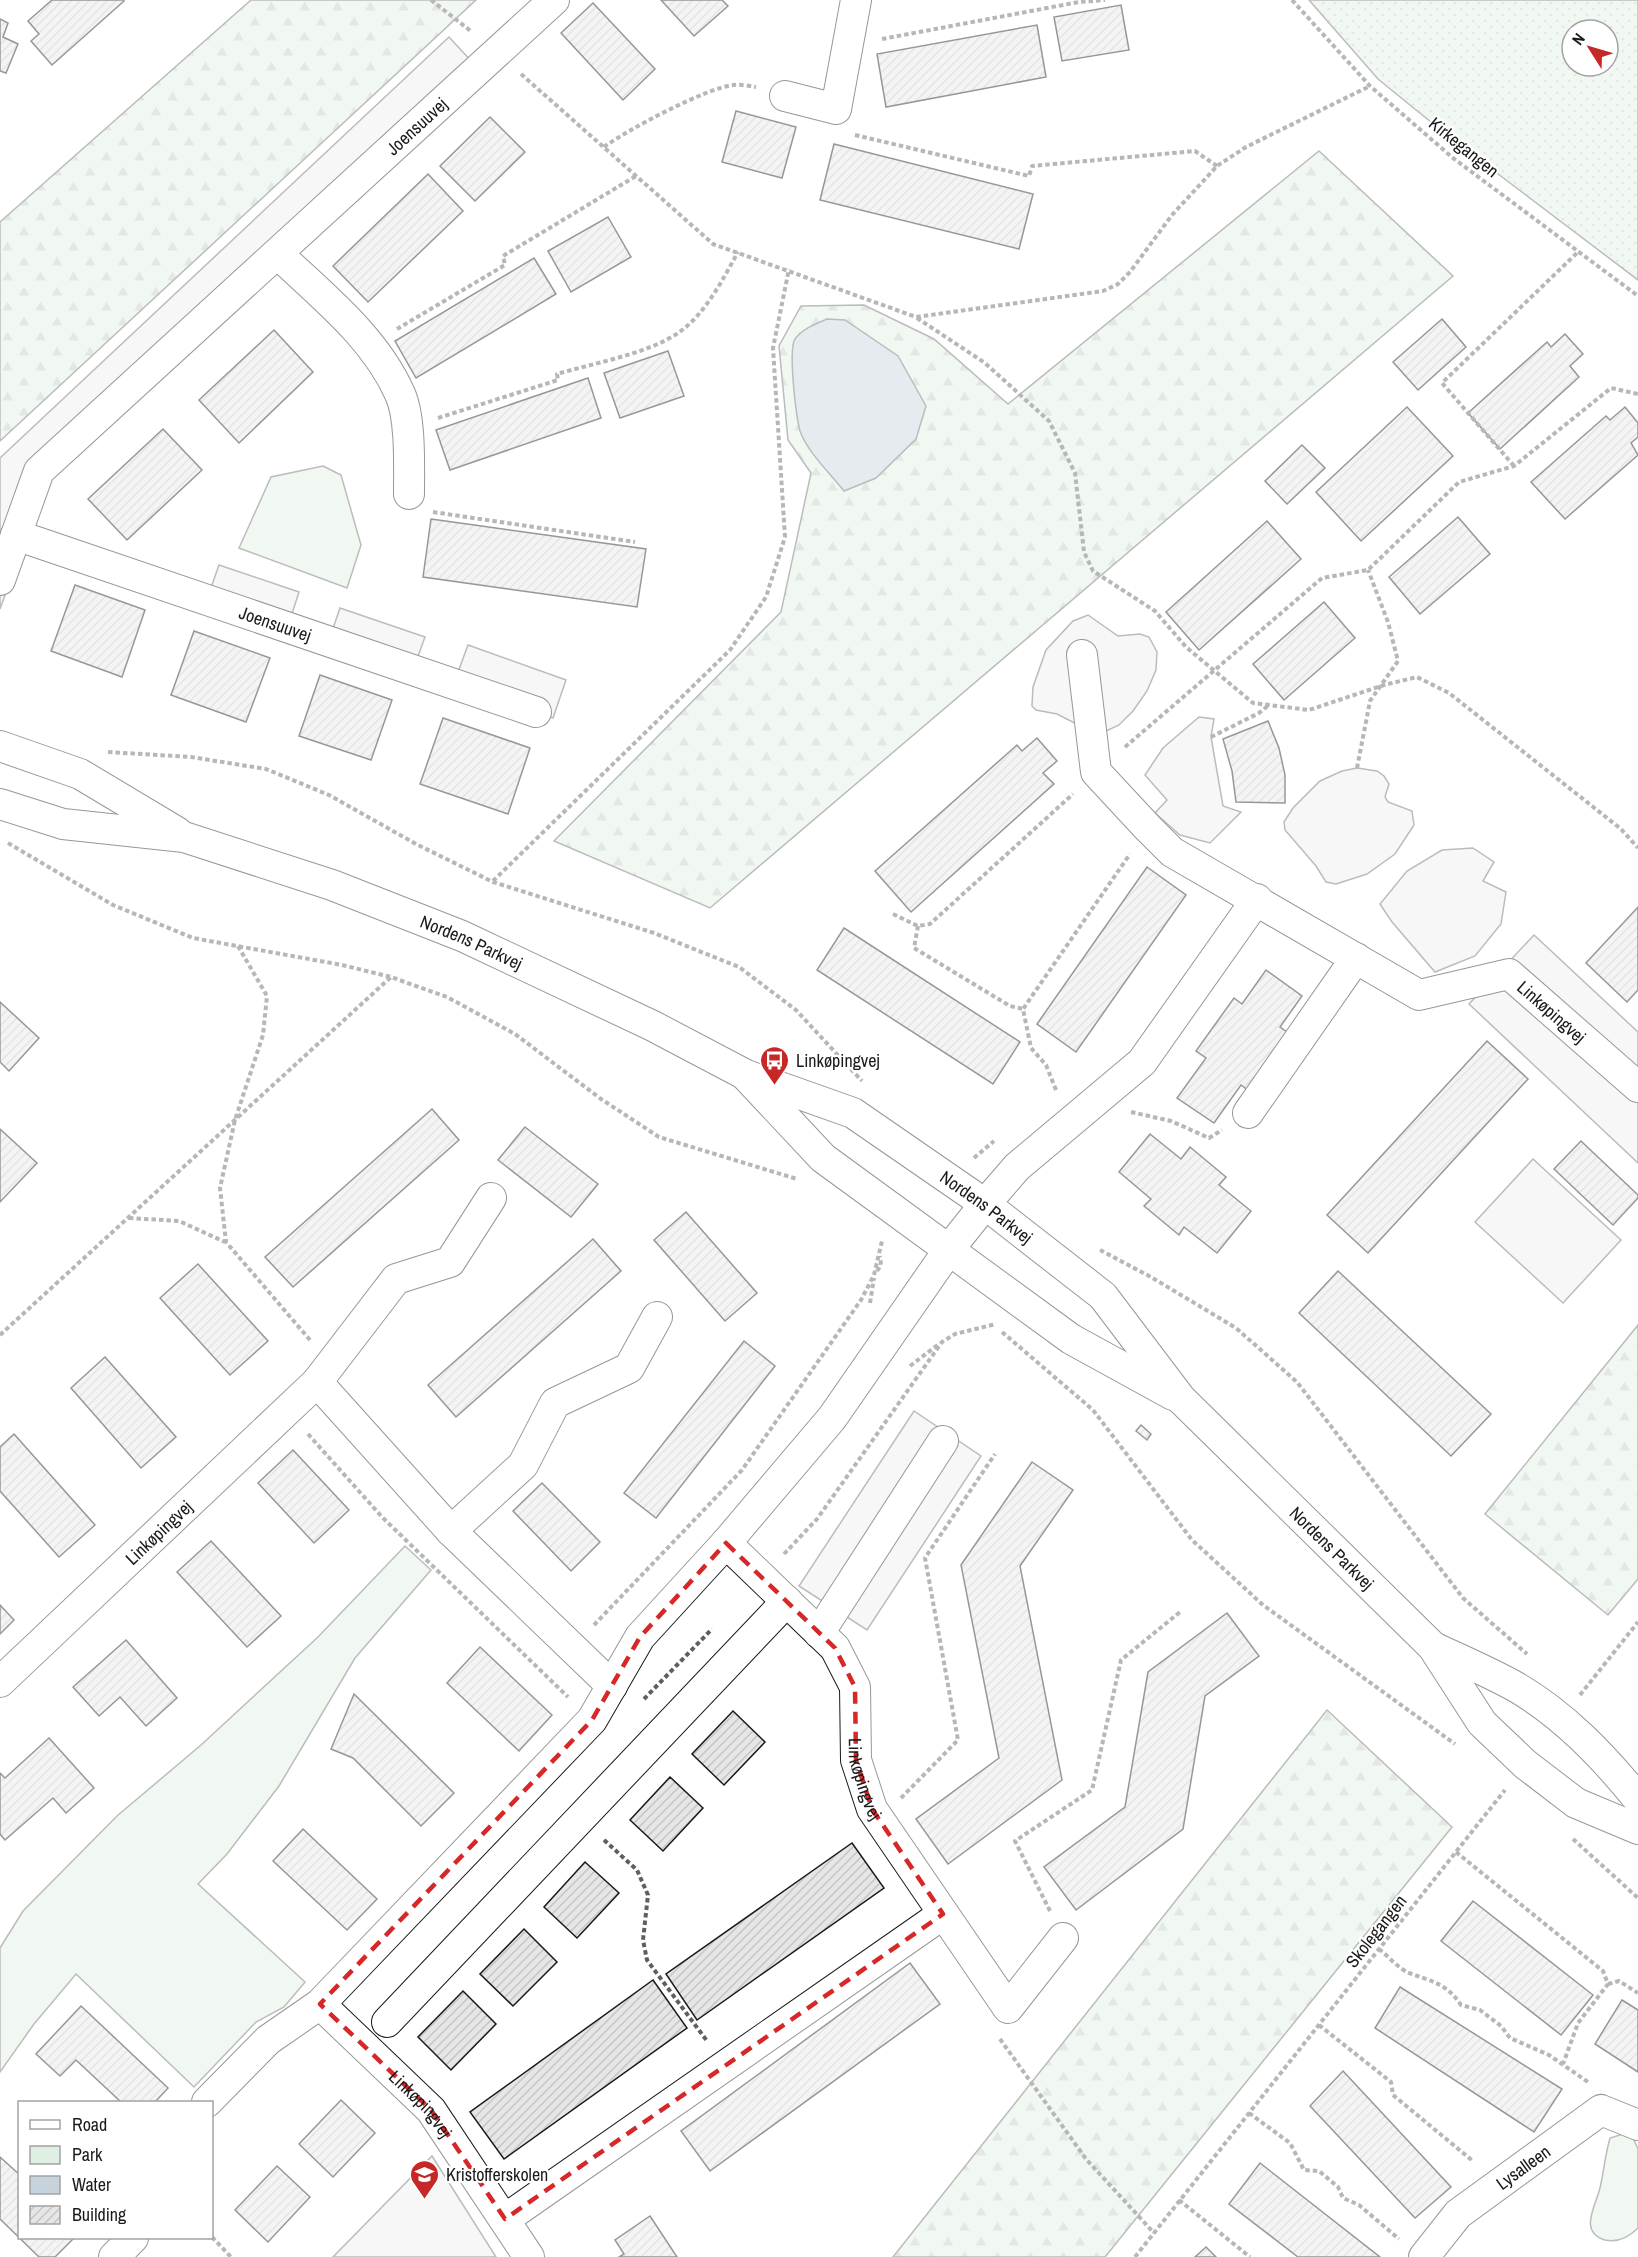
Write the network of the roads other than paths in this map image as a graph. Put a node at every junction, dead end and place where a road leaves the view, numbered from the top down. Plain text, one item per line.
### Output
1 (554, 0) edge
2 (856, 0) edge
3 (785, 96) road end
4 (278, 254) junction
5 (409, 494) road end
6 (16, 535) junction
7 (0, 580) edge
8 (1082, 655) dead end
9 (536, 712) dead end
10 (0, 746) edge
11 (0, 804) edge
12 (184, 837) junction
13 (1257, 899) junction
14 (1356, 958) junction
15 (746, 1076) junction
16 (1638, 1087) edge
17 (1248, 1113) road end
18 (491, 1198) dead end
19 (985, 1204) junction
20 (950, 1248) junction
21 (657, 1317) dead end
22 (317, 1382) junction
23 (1180, 1399) junction
24 (943, 1441) dead end
25 (451, 1531) junction
26 (726, 1543) junction
27 (787, 1601) junction
28 (819, 1633) junction
29 (1433, 1647) junction
30 (0, 1682) edge
31 (612, 1686) junction
32 (1638, 1798) edge
33 (1638, 1828) edge
34 (943, 1914) junction
35 (1064, 1938) road end
36 (320, 2004) junction
37 (387, 2022) dead end
38 (209, 2101) edge
39 (1638, 2125) edge
40 (505, 2219) junction
41 (132, 2239) edge
42 (1414, 2251) edge
43 (114, 2257) edge
44 (529, 2257) edge

1 - 4 street, Joensuuvej
2 - 3 street
4 - 5 street
4 - 6 street, Joensuuvej
6 - 7 street, Joensuuvej
6 - 9 street, Joensuuvej
8 - 13 street, Linkøpingvej
10 - 12 street, Nordens Parkvej
11 - 12 street, Nordens Parkvej
12 - 15 street, Nordens Parkvej
13 - 14 street, Linkøpingvej
13 - 19 street
14 - 16 street, Linkøpingvej
14 - 17 street
15 - 19 street, Nordens Parkvej
15 - 20 street, Nordens Parkvej
18 - 22 street, Linkøpingvej
19 - 20 street
19 - 23 street, Nordens Parkvej
20 - 23 street, Nordens Parkvej
20 - 26 street
21 - 25 street
22 - 25 street
22 - 30 street, Linkøpingvej
23 - 29 street, Nordens Parkvej
24 - 28 street
25 - 31 street
26 - 27 street, Linkøpingvej
26 - 31 street
27 - 28 street, Linkøpingvej
27 - 37 street
28 - 34 street, Linkøpingvej
29 - 32 street, Nordens Parkvej
29 - 33 street, Nordens Parkvej
31 - 36 street
34 - 35 street, Linkøpingvej
34 - 40 street
36 - 38 street
36 - 40 street, Linkøpingvej
39 - 42 street, Lysalleen
40 - 44 street, Linkøpingvej
41 - 43 street

